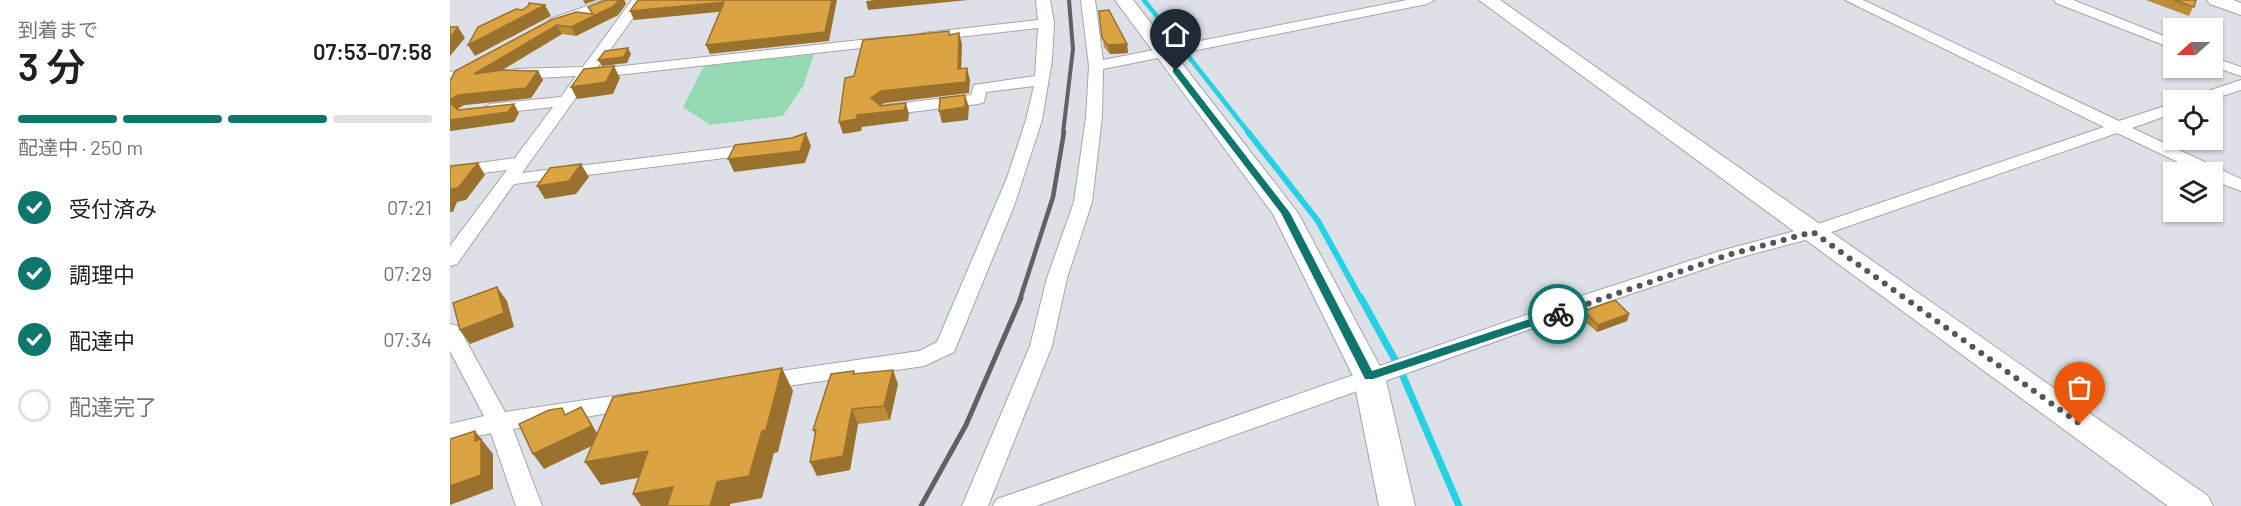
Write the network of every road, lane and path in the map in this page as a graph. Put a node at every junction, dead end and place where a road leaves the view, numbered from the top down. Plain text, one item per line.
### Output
1 (616, 0) edge
2 (639, 0) edge
3 (1043, 0) edge
4 (1088, 0) edge
5 (1124, 0) edge
6 (1427, 0) edge
7 (1488, 0) edge
8 (1852, 0) edge
9 (2061, 0) edge
10 (2216, 0) edge
11 (2241, 9) edge
12 (1047, 23) junction
13 (541, 30) edge
14 (2163, 41) edge
15 (1173, 51) junction
16 (2223, 65) edge
17 (1096, 66) junction
18 (2241, 72) edge
19 (585, 73) junction
20 (512, 74) edge
21 (1043, 80) junction
22 (2241, 85) edge
23 (2223, 91) edge
24 (565, 101) junction
25 (885, 110) edge
26 (475, 111) edge
27 (2163, 112) edge
28 (2117, 127) junction
29 (774, 147) edge
30 (2189, 162) edge
31 (519, 163) junction
32 (450, 172) edge
33 (2223, 178) edge
34 (507, 180) junction
35 (2241, 186) edge
36 (1813, 232) junction
37 (450, 260) edge
38 (450, 331) edge
39 (1375, 374) junction
40 (735, 386) edge
41 (652, 399) edge
42 (499, 422) junction
43 (450, 433) edge
44 (529, 506) edge
45 (975, 506) edge
46 (1006, 506) edge
47 (1397, 506) edge
48 (2195, 506) edge

1 - 13 street
2 - 19 street
3 - 12 street
4 - 17 street
5 - 15 street
6 - 15 street
7 - 36 street
8 - 28 street
9 - 14 street
10 - 11 street
12 - 19 street
12 - 21 street
15 - 17 street
15 - 39 street
16 - 18 street
17 - 45 street
19 - 20 street
19 - 24 street
21 - 25 street
21 - 40 street
22 - 23 street
24 - 26 street
24 - 31 street
27 - 28 street
28 - 30 street
28 - 36 street
29 - 34 street
31 - 32 street
31 - 34 street
33 - 35 street
34 - 37 street
36 - 39 street
36 - 48 street
38 - 42 street
39 - 46 street
39 - 47 street
41 - 42 street
42 - 43 street
42 - 44 street

